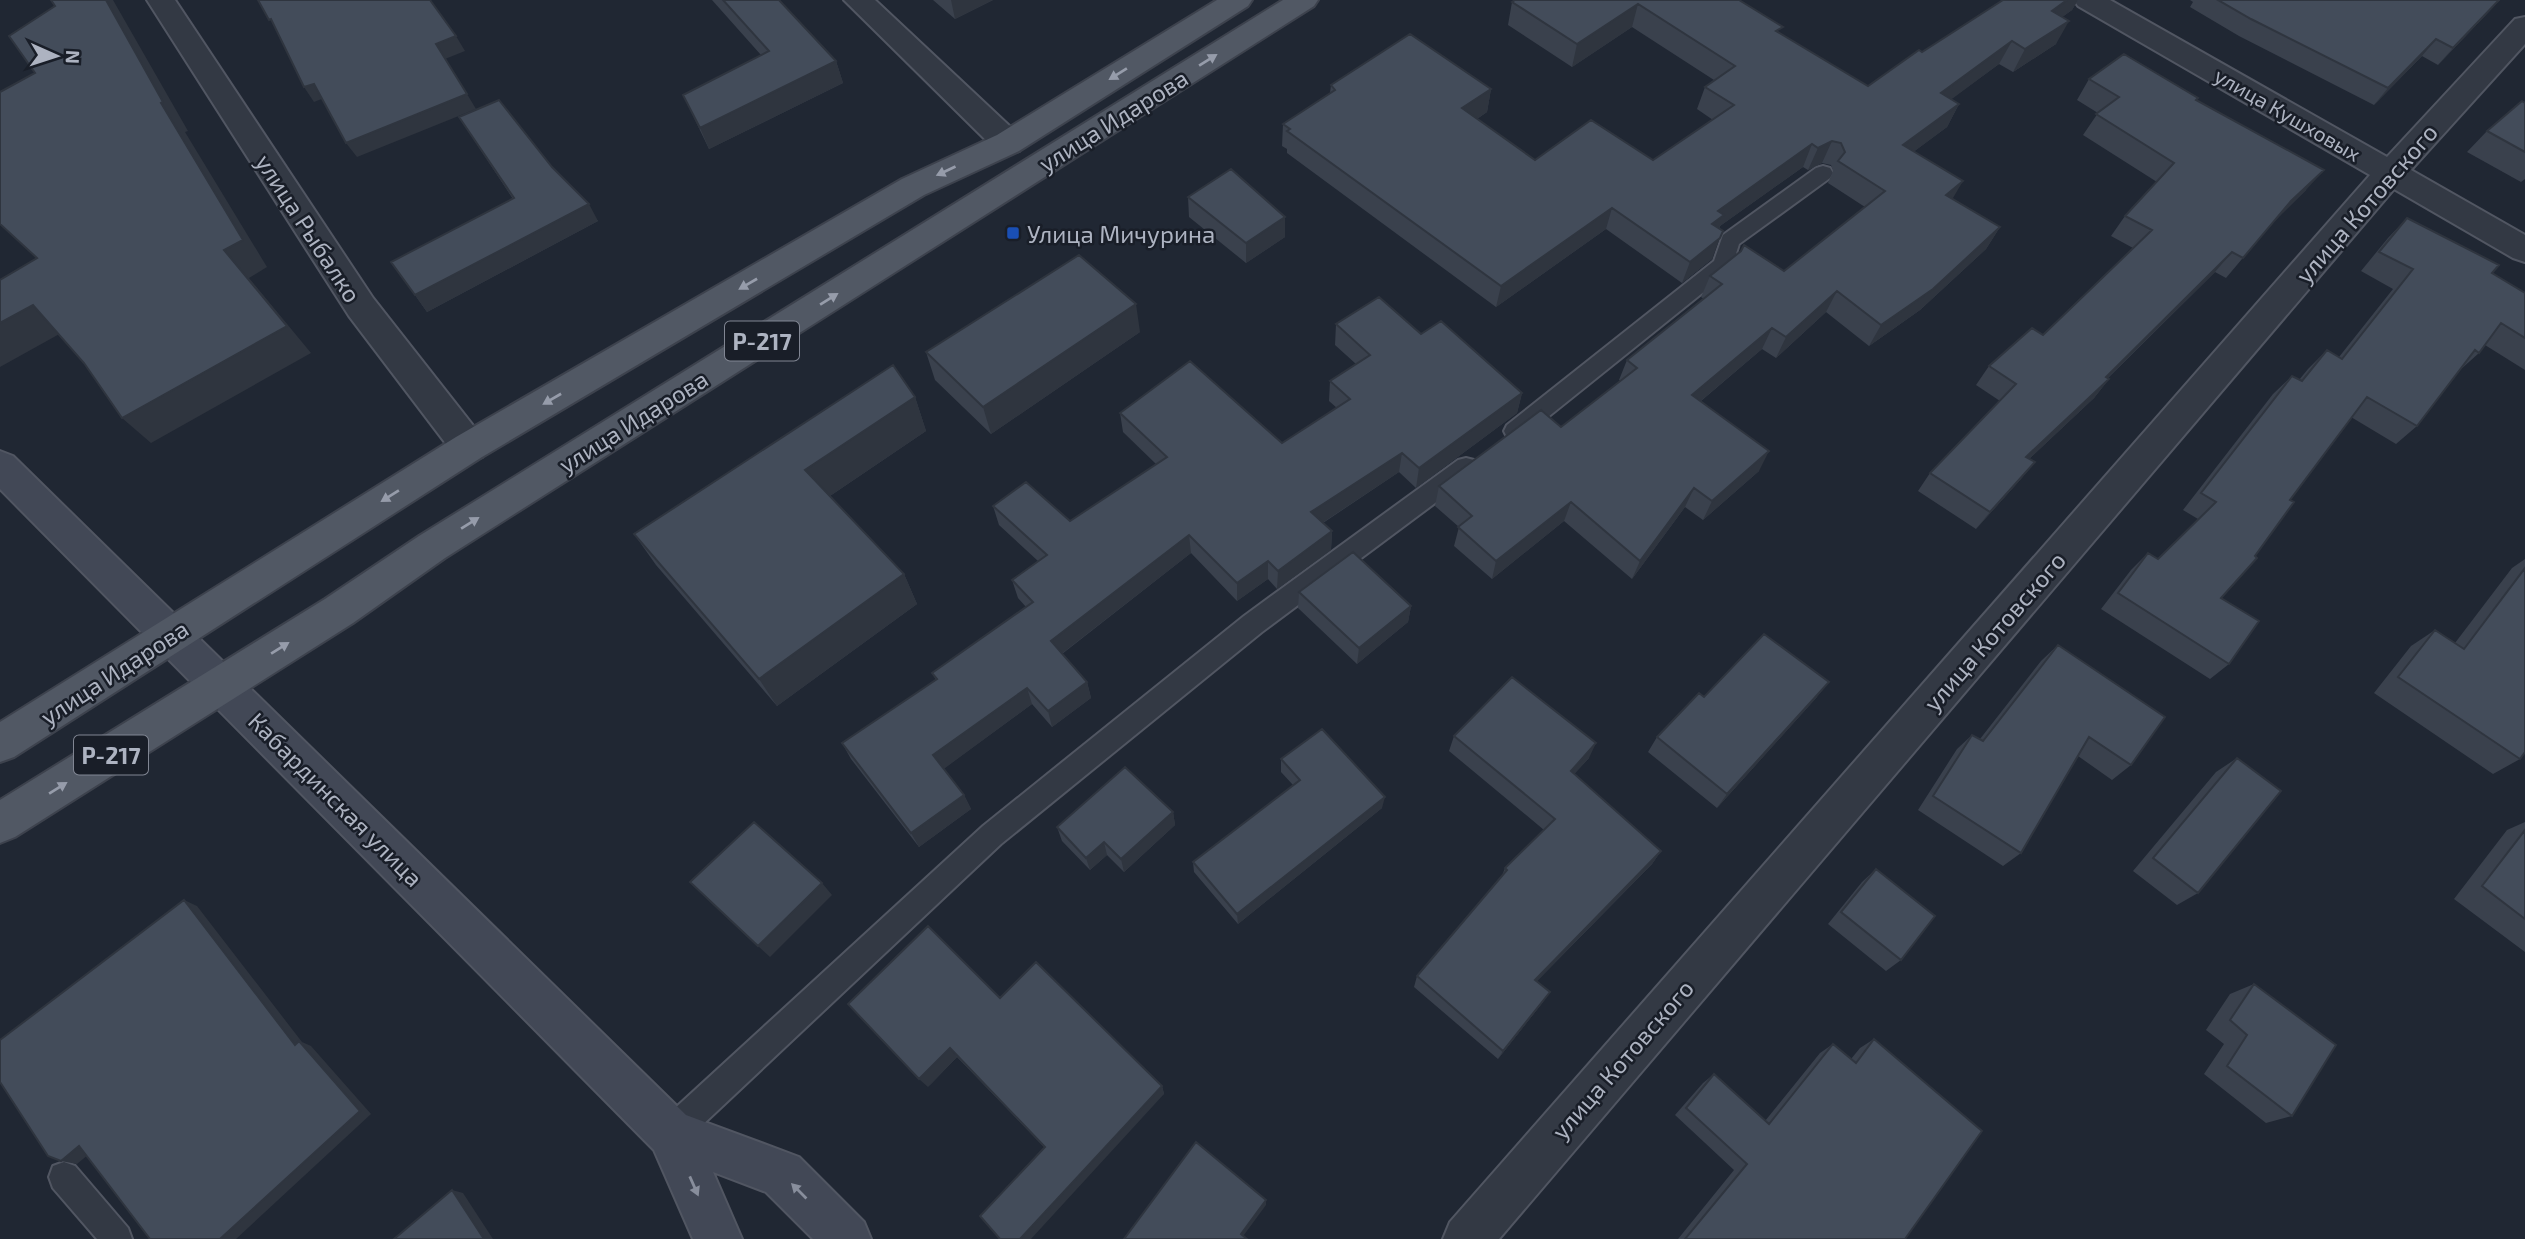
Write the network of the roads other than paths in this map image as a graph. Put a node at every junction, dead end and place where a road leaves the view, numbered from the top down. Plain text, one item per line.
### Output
1 (161, 0) edge
2 (858, 0) edge
3 (1238, 0) edge
4 (1304, 0) edge
5 (2088, 0) edge
6 (2525, 26) edge
7 (1008, 143) junction
8 (2391, 172) junction
9 (1824, 173) edge
10 (2525, 250) edge
11 (469, 447) junction
12 (0, 466) edge
13 (172, 635) junction
14 (222, 685) junction
15 (0, 744) edge
16 (0, 823) edge
17 (671, 1133) junction
18 (64, 1177) dead end
19 (117, 1239) edge
20 (718, 1239) edge
21 (847, 1239) edge
22 (1467, 1239) edge

1 - 11 street, улица Рыбалко
2 - 7 street
3 -> 7 main road, улица Идарова / Р-217
14 -> 4 main road, улица Идарова / Р-217
5 - 8 street, улица Кушховых
6 - 8 street, улица Котовского
7 -> 11 main road, улица Идарова / Р-217
8 - 10 street, улица Кушховых
8 - 22 street, улица Котовского
9 - 17 lane
11 -> 13 main road, улица Идарова / Р-217
12 - 13 main road, Кабардинская улица
13 - 14 main road, Кабардинская улица
13 - 15 main road, улица Идарова / Р-217
16 -> 14 main road, улица Идарова / Р-217
14 - 17 main road, Кабардинская улица
17 -> 20 main road, Кабардинская улица
21 -> 17 main road, Кабардинская улица
18 - 19 lane

